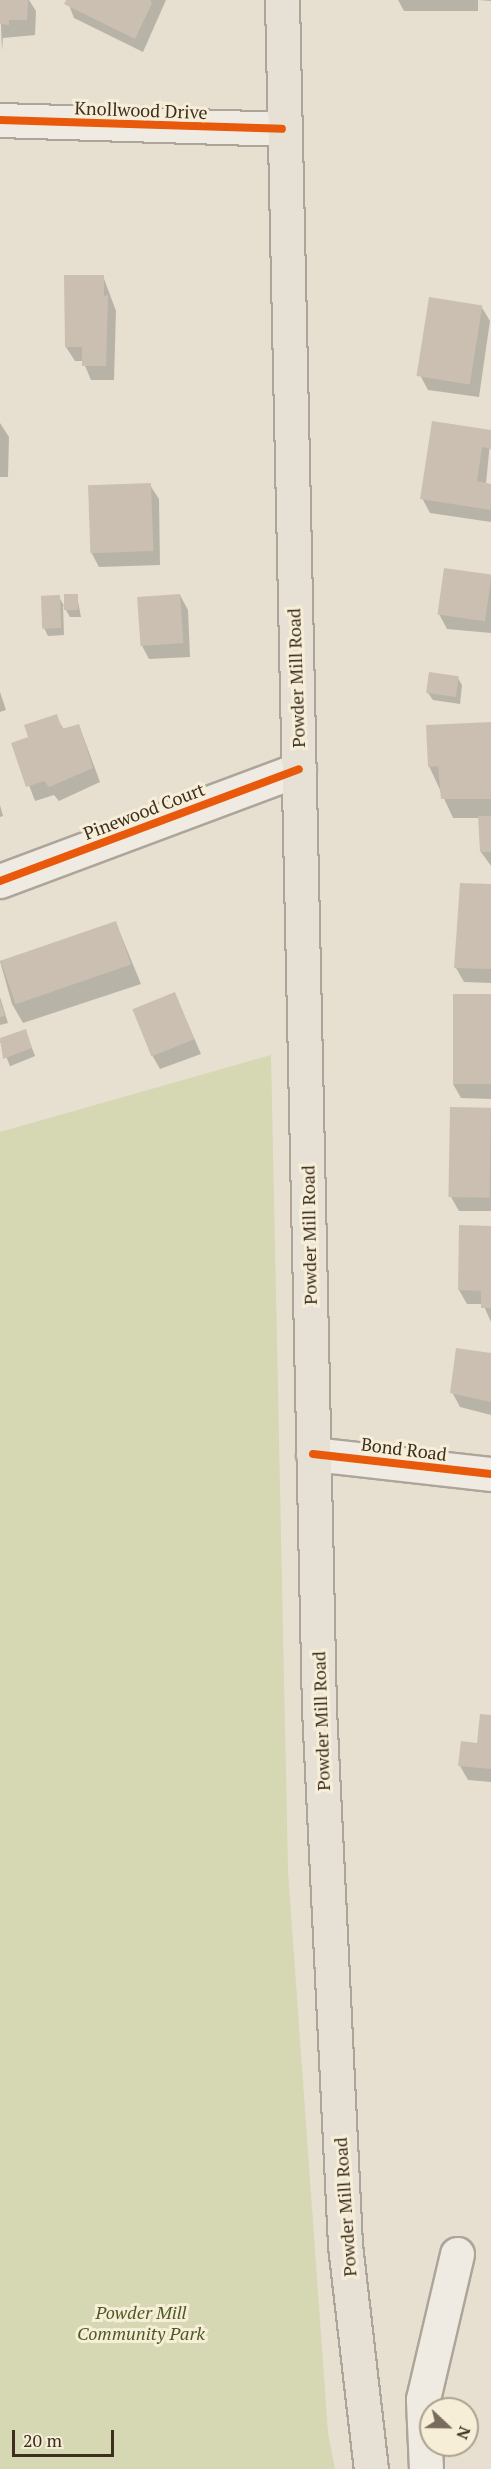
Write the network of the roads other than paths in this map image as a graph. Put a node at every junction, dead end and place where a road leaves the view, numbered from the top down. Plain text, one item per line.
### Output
1 (282, 0) edge
2 (0, 120) edge
3 (282, 129) junction
4 (298, 769) junction
5 (0, 881) edge
6 (313, 1454) junction
7 (491, 1474) edge
8 (457, 2254) dead end
9 (371, 2469) edge
10 (426, 2469) edge

1 - 3 main road, Powder Mill Road
2 - 3 street, Knollwood Drive
3 - 4 main road, Powder Mill Road
4 - 5 street, Pinewood Court
4 - 6 main road, Powder Mill Road
6 - 7 street, Bond Road
6 - 9 main road, Powder Mill Road
8 - 10 street

